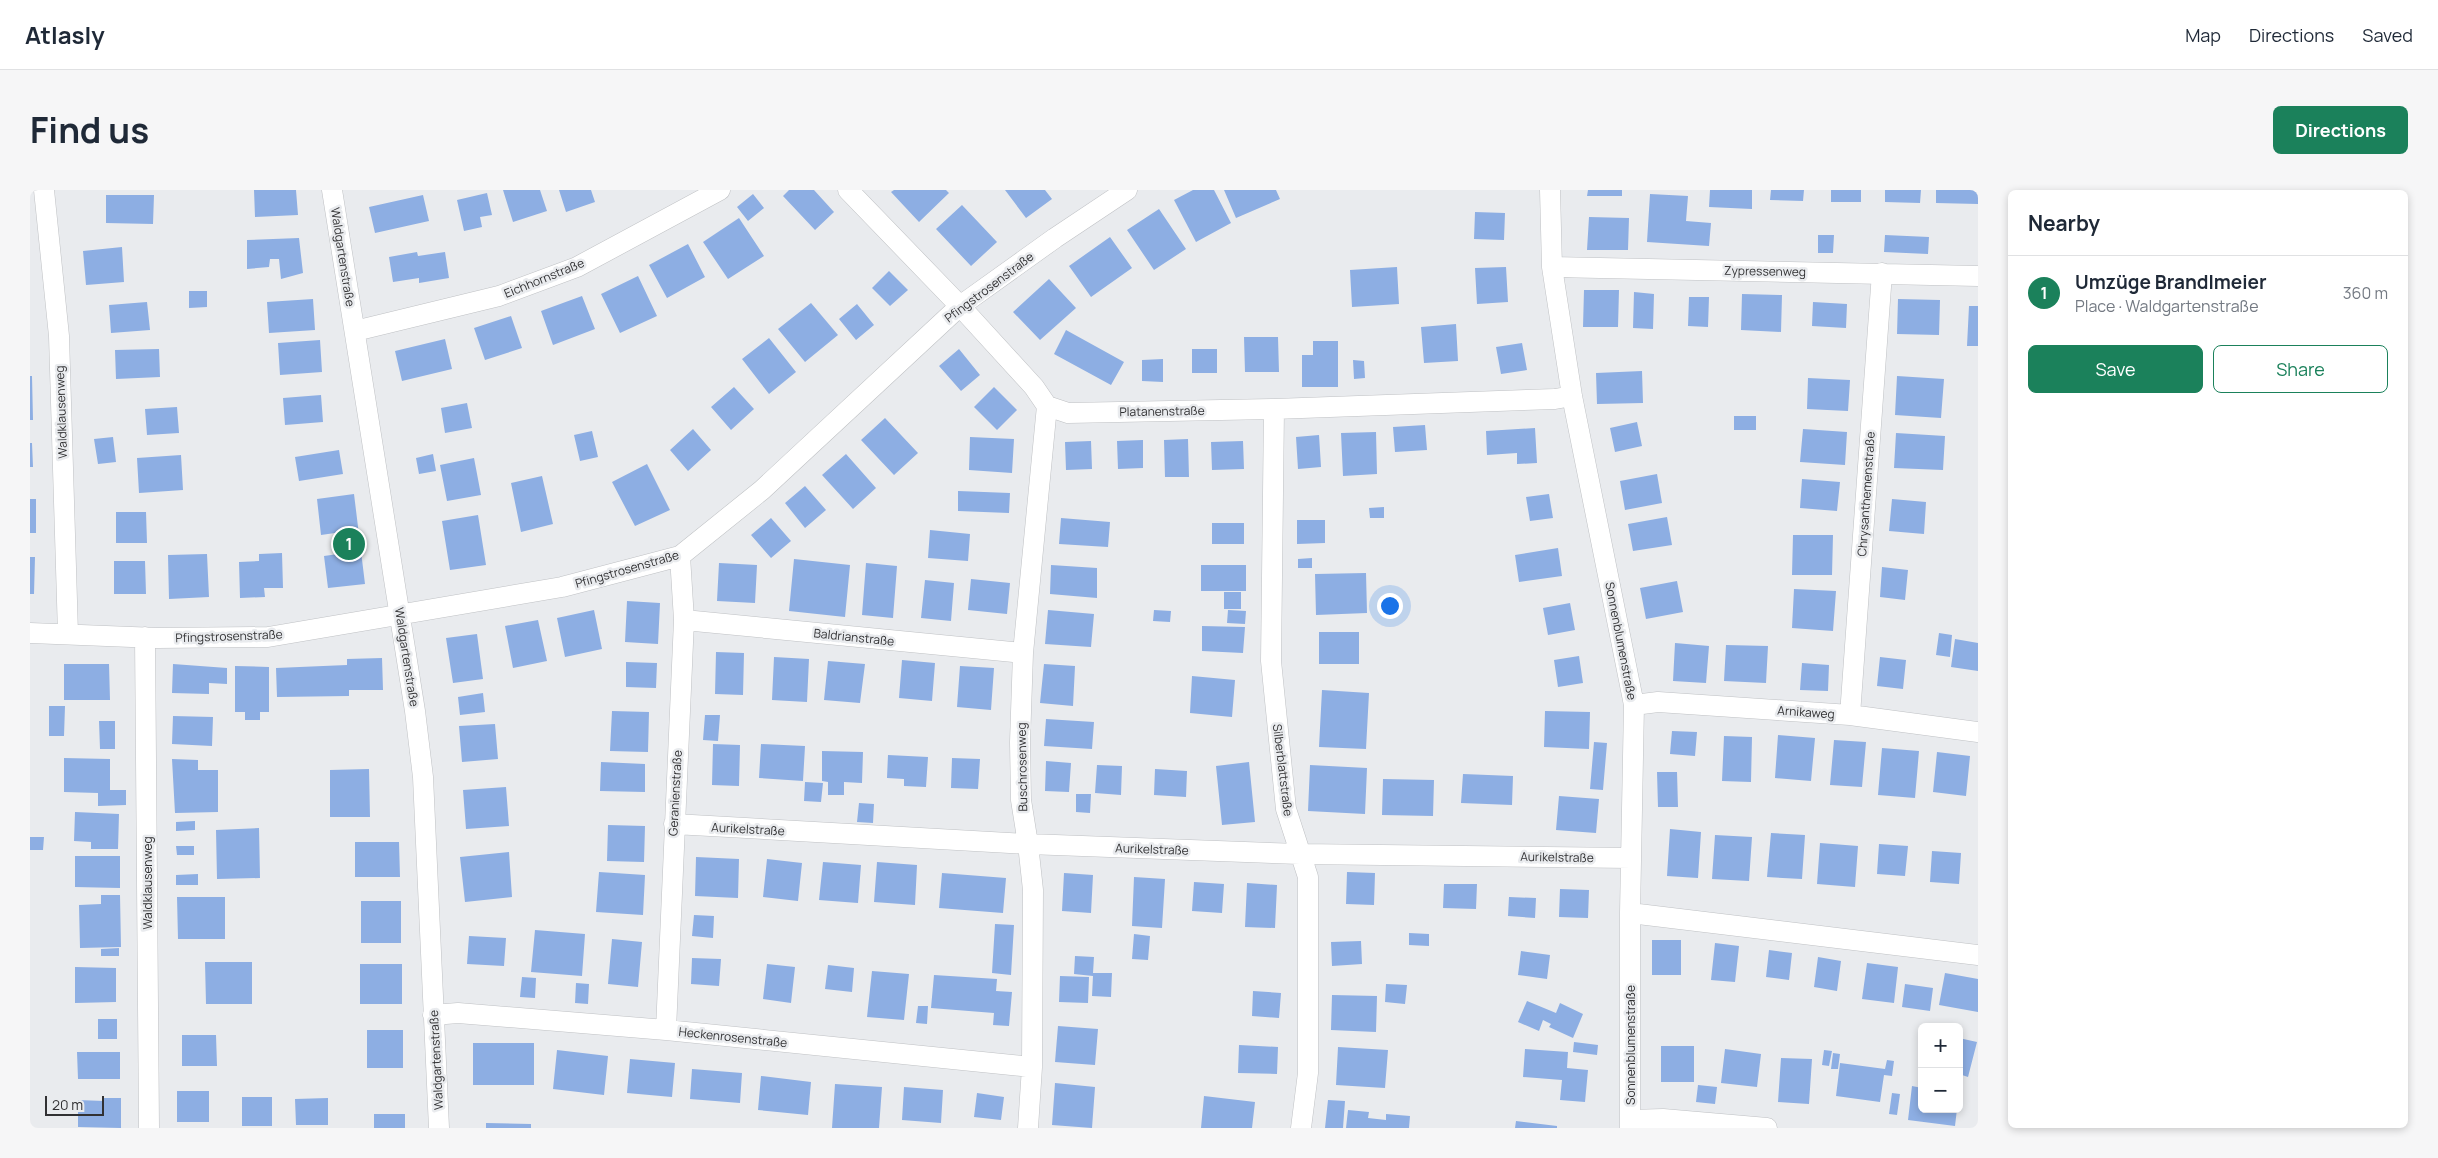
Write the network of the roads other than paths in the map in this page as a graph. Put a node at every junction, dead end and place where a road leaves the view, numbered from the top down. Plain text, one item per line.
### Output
1 (44, 190) edge
2 (332, 190) edge
3 (720, 190) edge
4 (848, 190) edge
5 (1127, 190) edge
6 (1550, 190) edge
7 (1552, 267) junction
8 (1882, 273) junction
9 (1978, 276) edge
10 (960, 306) junction
11 (355, 330) junction
12 (1572, 396) junction
13 (1047, 406) junction
14 (1274, 409) junction
15 (680, 556) junction
16 (401, 616) junction
17 (684, 620) junction
18 (30, 633) edge
19 (68, 634) junction
20 (145, 637) junction
21 (1023, 653) junction
22 (1634, 705) junction
23 (1850, 715) junction
24 (1978, 732) edge
25 (674, 824) junction
26 (1028, 844) junction
27 (1300, 854) junction
28 (1631, 858) junction
29 (1630, 913) junction
30 (1978, 956) edge
31 (433, 1015) junction
32 (666, 1030) junction
33 (1032, 1067) junction
34 (1630, 1124) edge
35 (149, 1128) edge
36 (439, 1128) edge
37 (1028, 1128) edge
38 (1301, 1128) edge
39 (1767, 1128) edge

1 - 19 street, Waldklausenweg
2 - 11 street, Waldgartenstraße
3 - 11 street, Eichhornstraße
4 - 10 street
5 - 10 street, Pfingstrosenstraße
6 - 7 street, Sonnenblumenstraße
7 - 8 street, Zypressenweg
7 - 12 street, Sonnenblumenstraße
8 - 9 street, Zypressenweg
8 - 23 street, Chrysanthemenstraße
10 - 13 street
10 - 15 street, Pfingstrosenstraße
11 - 16 street, Waldgartenstraße
12 - 14 street, Platanenstraße
12 - 22 street, Sonnenblumenstraße
13 - 14 street, Platanenstraße
13 - 21 street, Buschrosenweg
14 - 27 street, Silberblattstraße
15 - 16 street, Pfingstrosenstraße
15 - 17 street, Geranienstraße
16 - 20 street, Pfingstrosenstraße
16 - 31 street, Waldgartenstraße
17 - 21 street, Baldrianstraße
17 - 25 street, Geranienstraße
18 - 19 street, Pfingstrosenstraße
19 - 20 street, Pfingstrosenstraße
20 - 35 street, Waldklausenweg
21 - 26 street, Buschrosenweg
22 - 23 street, Arnikaweg
22 - 28 street, Sonnenblumenstraße
23 - 24 street, Arnikaweg
25 - 26 street, Aurikelstraße
25 - 32 street, Geranienstraße
26 - 27 street, Aurikelstraße
26 - 33 street, Buschrosenweg
27 - 28 street, Aurikelstraße
27 - 38 street, Silberblattstraße
28 - 29 street, Sonnenblumenstraße
29 - 30 street
29 - 34 street, Sonnenblumenstraße
31 - 32 street, Heckenrosenstraße
31 - 36 street, Waldgartenstraße
32 - 33 street, Heckenrosenstraße
33 - 37 street, Buschrosenweg
34 - 39 street

